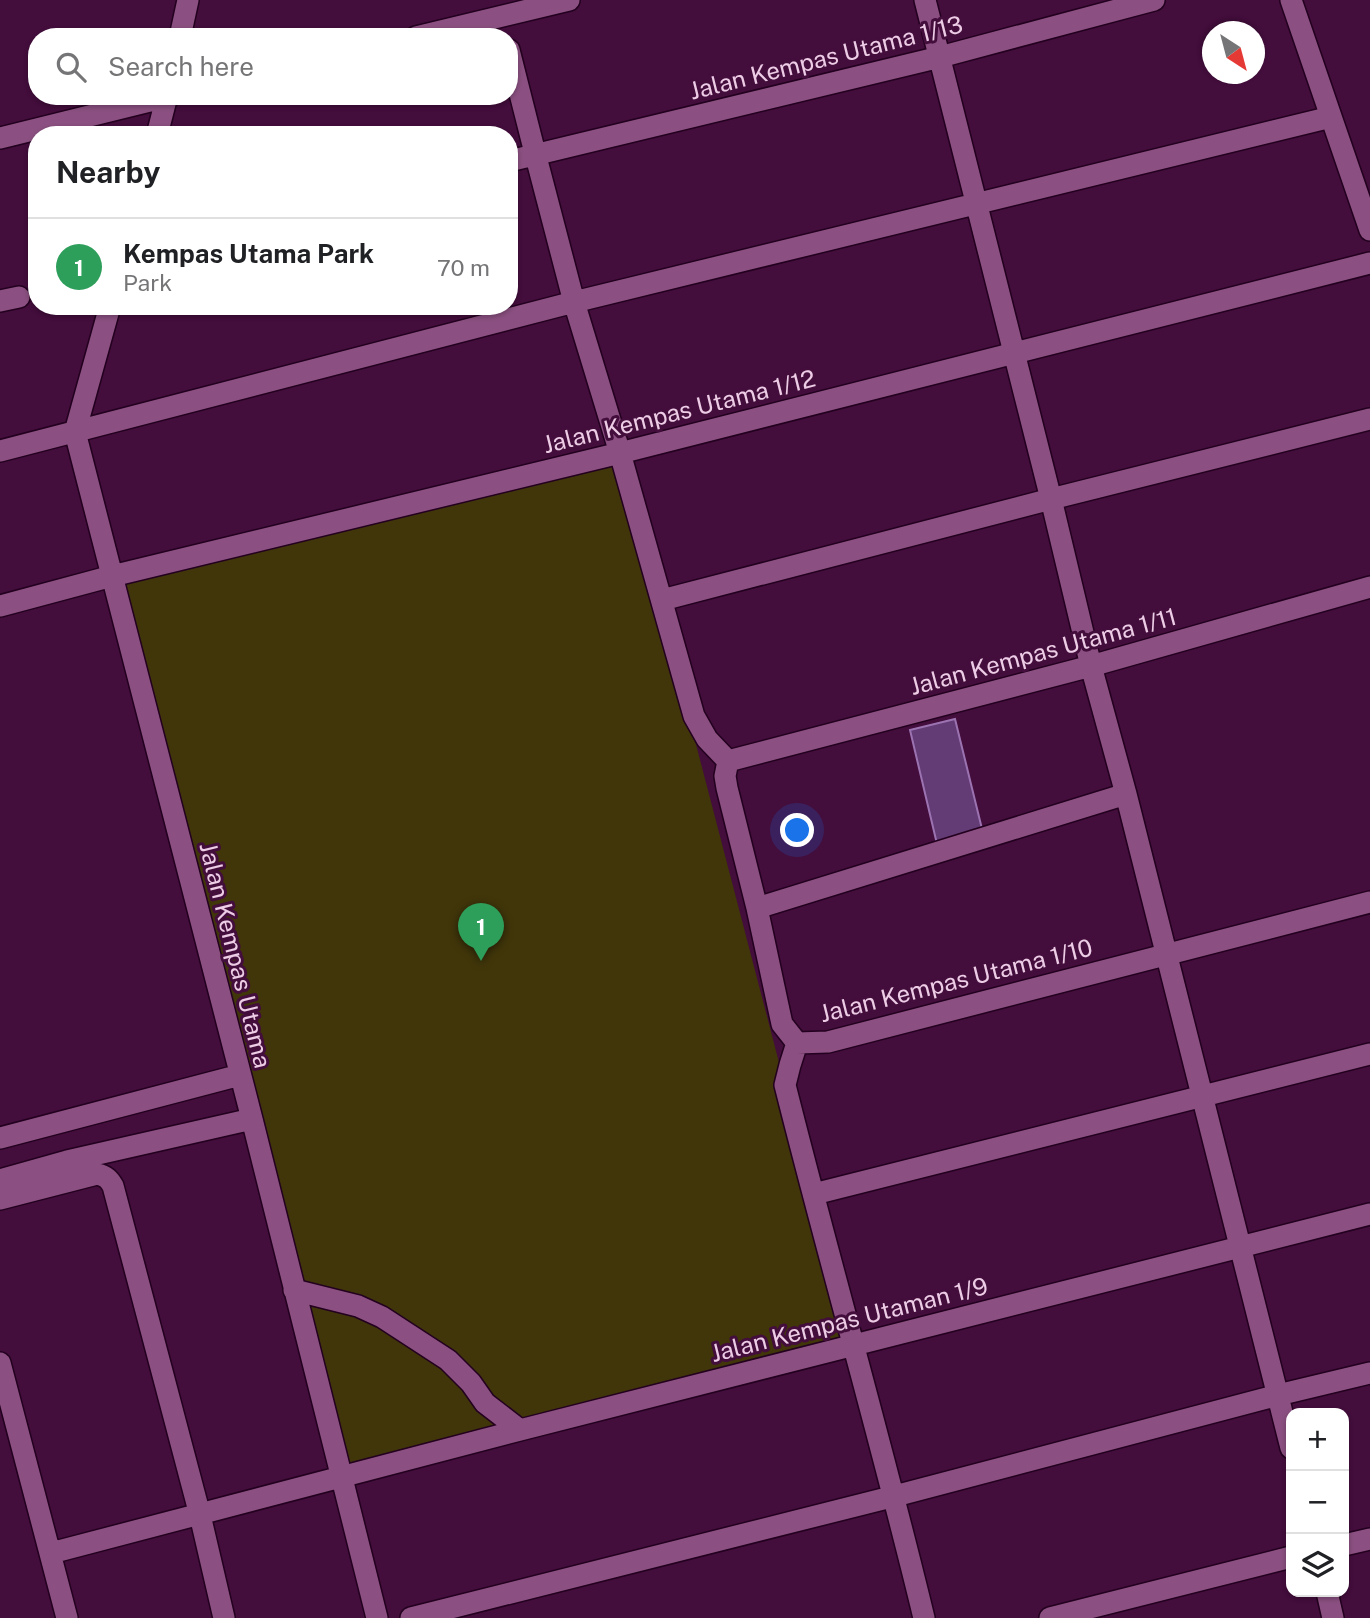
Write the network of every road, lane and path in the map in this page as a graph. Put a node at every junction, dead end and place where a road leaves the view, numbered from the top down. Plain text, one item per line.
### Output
1 (188, 0) edge
2 (569, 0) edge
3 (925, 0) edge
4 (1154, 0) edge
5 (1292, 0) edge
6 (501, 18) edge
7 (182, 28) edge
8 (456, 28) edge
9 (940, 57) junction
10 (518, 86) edge
11 (132, 105) edge
12 (165, 105) edge
13 (1331, 117) junction
14 (48, 126) edge
15 (160, 126) edge
16 (28, 131) edge
17 (0, 138) edge
18 (535, 153) junction
19 (518, 158) edge
20 (977, 204) junction
21 (1370, 230) edge
22 (1370, 263) edge
23 (574, 302) junction
24 (108, 315) edge
25 (1015, 354) junction
26 (1370, 419) edge
27 (75, 432) junction
28 (0, 451) edge
29 (620, 453) junction
30 (1051, 499) junction
31 (112, 576) junction
32 (1370, 587) edge
33 (662, 600) junction
34 (0, 606) edge
35 (1091, 666) junction
36 (729, 761) junction
37 (1126, 794) junction
38 (1370, 902) edge
39 (757, 908) junction
40 (1166, 954) junction
41 (797, 1043) junction
42 (1370, 1054) edge
43 (240, 1075) junction
44 (1202, 1096) junction
45 (252, 1119) junction
46 (0, 1138) edge
47 (0, 1180) edge
48 (814, 1194) junction
49 (0, 1199) edge
50 (1370, 1214) edge
51 (1240, 1247) junction
52 (294, 1290) junction
53 (853, 1346) junction
54 (0, 1363) edge
55 (1370, 1373) edge
56 (1278, 1395) junction
57 (1286, 1428) edge
58 (520, 1430) junction
59 (342, 1478) junction
60 (895, 1496) junction
61 (200, 1515) junction
62 (1370, 1539) edge
63 (1349, 1544) edge
64 (51, 1553) junction
65 (1286, 1558) edge
66 (1328, 1597) edge
67 (67, 1618) edge
68 (224, 1618) edge
69 (377, 1618) edge
70 (411, 1618) edge
71 (924, 1618) edge
72 (1050, 1618) edge
73 (1333, 1618) edge

1 - 7 street
2 - 6 street
3 - 9 street
4 - 9 street, Jalan Kempas Utama 1/13
5 - 13 street
6 - 8 street
9 - 18 street, Jalan Kempas Utama 1/13
9 - 20 street
10 - 18 street
11 - 14 street
12 - 15 street
13 - 20 street
13 - 21 street
16 - 17 street
18 - 19 street, Jalan Kempas Utama 1/13
18 - 23 street
20 - 23 street
20 - 25 street
22 - 25 street, Jalan Kempas Utama 1/12
23 - 27 street
23 - 29 street
24 - 27 street, Jalan Kempas Utama
25 - 29 street, Jalan Kempas Utama 1/12
25 - 30 street
26 - 30 street
27 - 28 street
27 - 31 street, Jalan Kempas Utama
29 - 31 street, Jalan Kempas Utama 1/12
29 - 33 street
30 - 33 street
30 - 35 street
31 - 34 street, Jalan Kempas Utama 1/12
31 - 43 street, Jalan Kempas Utama
32 - 35 street, Jalan Kempas Utama 1/11
33 - 36 street
35 - 36 street, Jalan Kempas Utama 1/11
35 - 37 street
36 - 39 street, Jalan Kempas Utama 1/10
37 - 39 street
37 - 40 street
38 - 40 street, Jalan Kempas Utama 1/10
39 - 41 street, Jalan Kempas Utama 1/10
40 - 41 street, Jalan Kempas Utama 1/10
40 - 44 street
41 - 48 street
42 - 44 street
43 - 45 street, Jalan Kempas Utama
43 - 46 street
44 - 48 street
44 - 51 street
45 - 47 street
45 - 52 street, Jalan Kempas Utama
48 - 53 street
49 - 61 street
50 - 51 street, Jalan Kempas Utaman 1/9
51 - 53 street, Jalan Kempas Utaman 1/9
51 - 56 street
52 - 58 street
52 - 59 street, Jalan Kempas Utama
53 - 58 street, Jalan Kempas Utaman 1/9
53 - 60 street
54 - 64 street
55 - 56 street
56 - 57 street
56 - 60 street
58 - 59 street, Jalan Kempas Utaman 1/9
59 - 61 street, Jalan Kempas Utaman 1/9
59 - 69 street, Jalan Kempas Utama
60 - 70 street
60 - 71 street
61 - 64 street, Jalan Kempas Utaman 1/9
61 - 68 street
62 - 63 street
64 - 67 street
65 - 72 street
66 - 73 street

